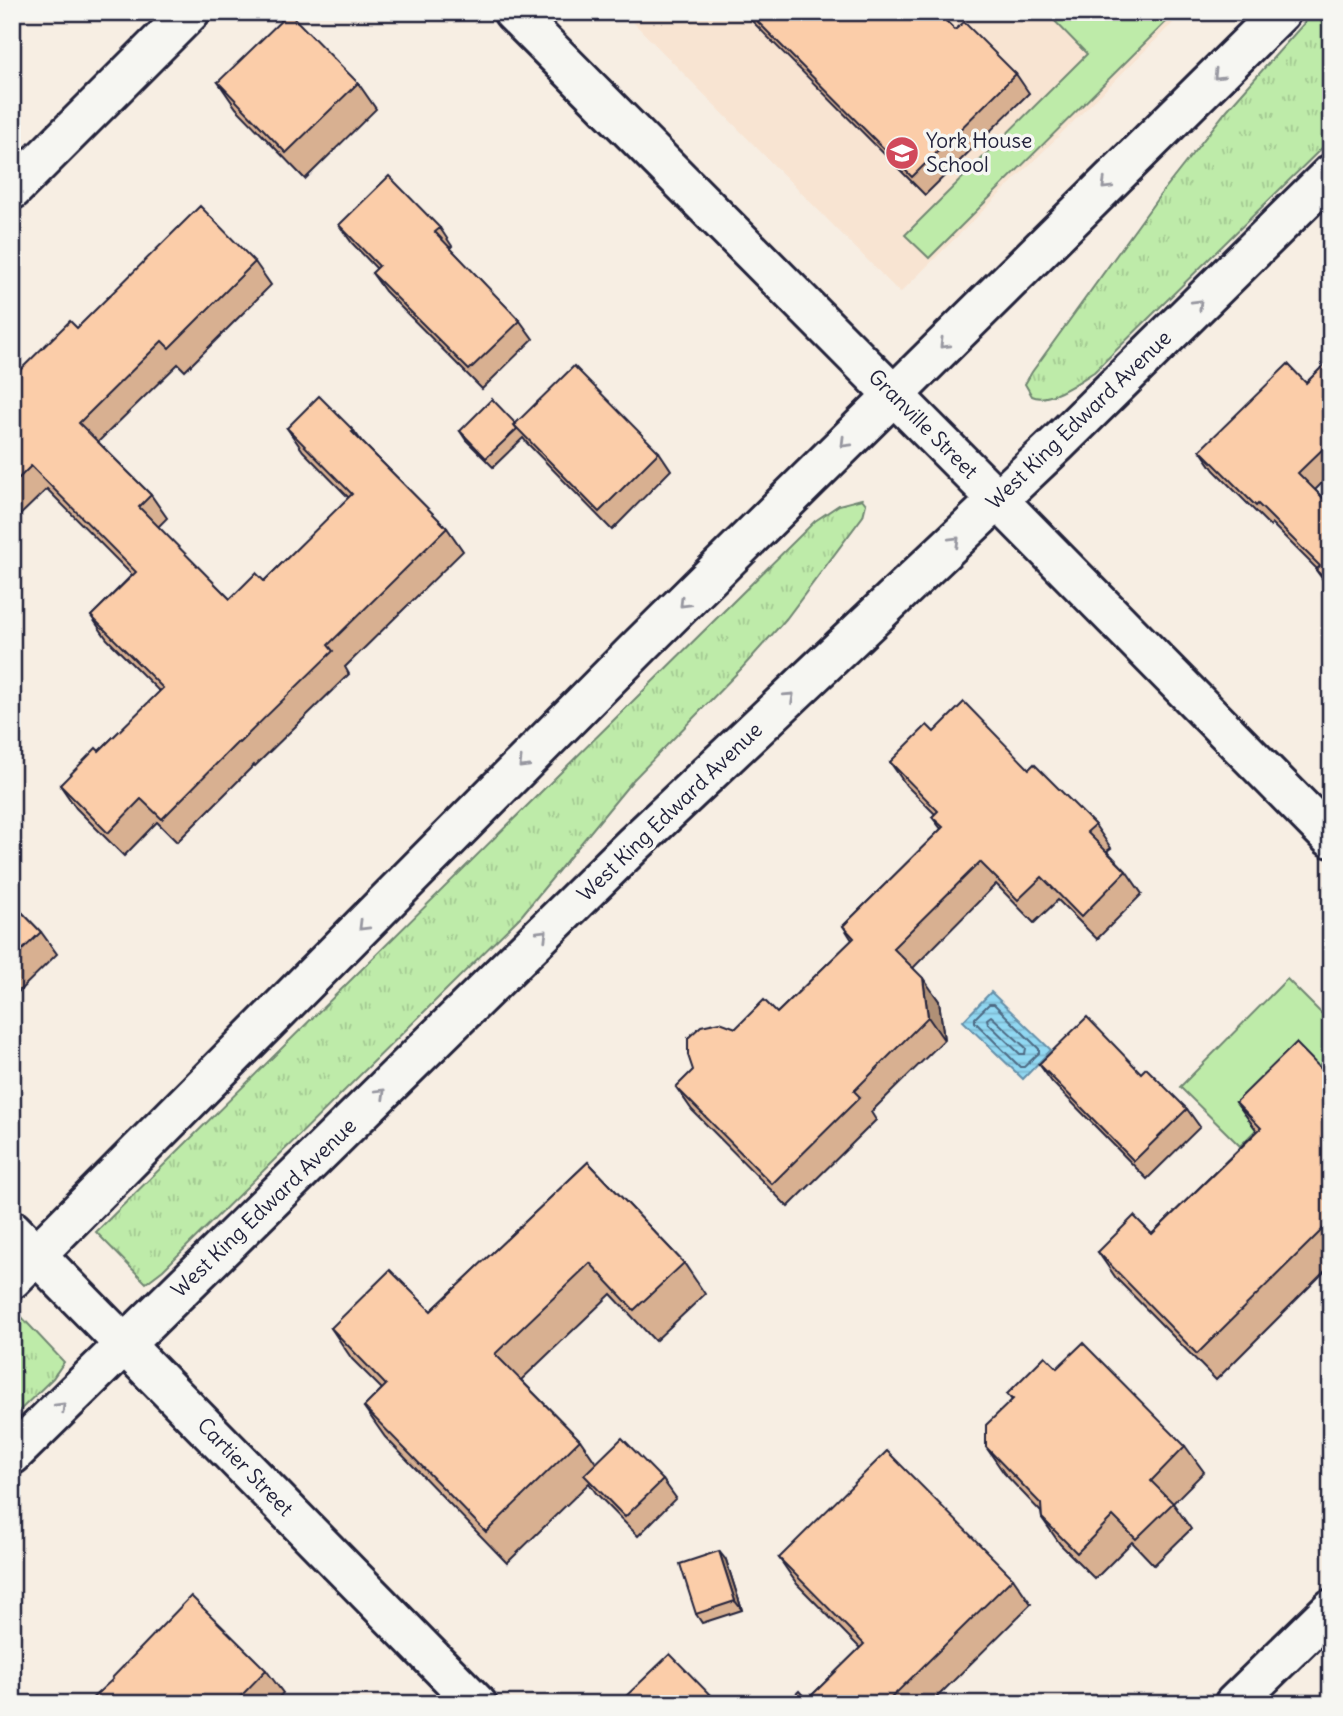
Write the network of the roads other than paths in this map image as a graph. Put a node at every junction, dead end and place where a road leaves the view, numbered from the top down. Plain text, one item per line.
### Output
1 (190, 12) edge
2 (513, 12) edge
3 (1281, 12) edge
4 (1331, 174) edge
5 (12, 190) edge
6 (894, 395) junction
7 (998, 500) junction
8 (1331, 838) edge
9 (21, 1255) edge
10 (125, 1344) junction
11 (12, 1455) edge
12 (1331, 1609) edge
13 (477, 1704) edge
14 (1234, 1704) edge

1 - 5 main road
2 - 6 main road, Granville Street
3 -> 6 main road
7 -> 4 main road, West King Edward Avenue
6 - 7 main road, Granville Street
6 -> 9 main road
7 - 8 main road, Granville Street
10 -> 7 main road, West King Edward Avenue
9 - 10 main road, Cartier Street
11 -> 10 main road, West King Edward Avenue
10 - 13 main road, Cartier Street
12 - 14 main road

